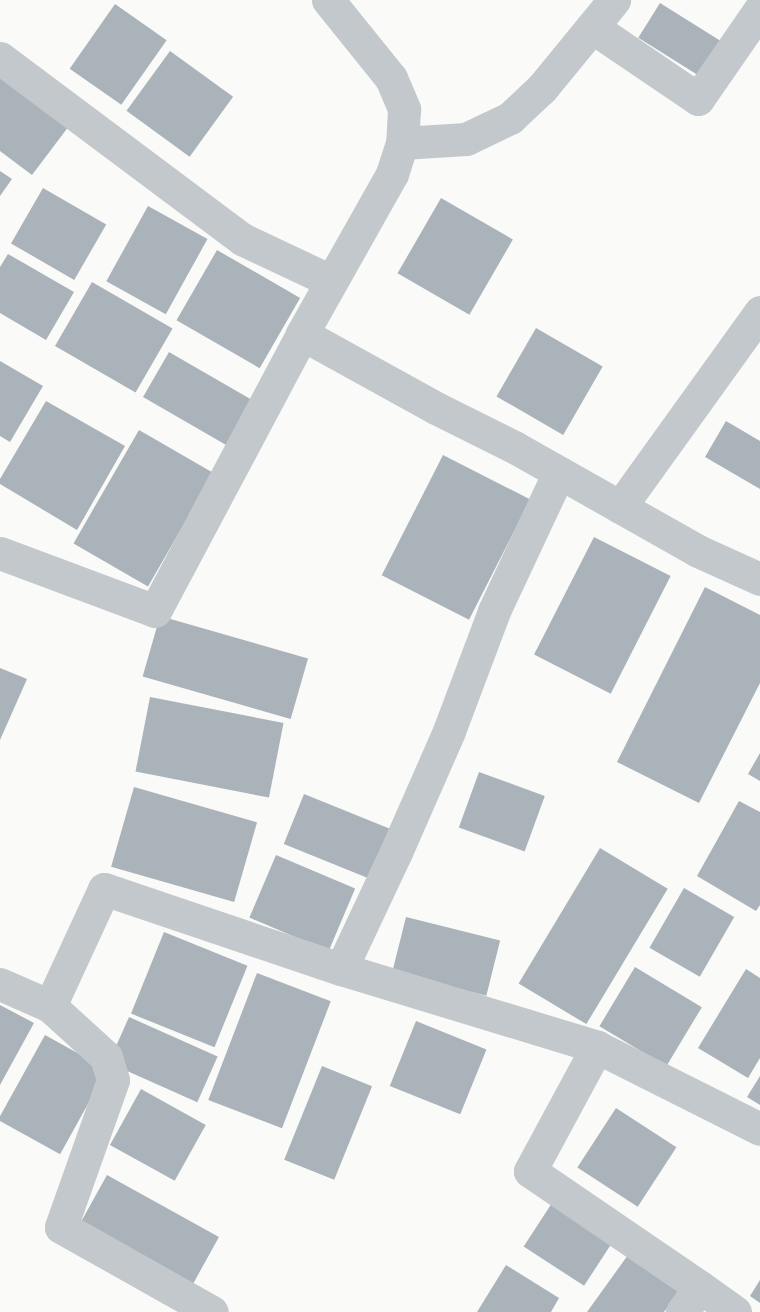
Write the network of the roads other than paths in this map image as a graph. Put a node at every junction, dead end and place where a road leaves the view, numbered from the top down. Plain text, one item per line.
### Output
1 (328, 0) edge
2 (614, 0) edge
3 (760, 9) edge
4 (592, 27) junction
5 (0, 58) edge
6 (402, 143) junction
7 (331, 281) junction
8 (760, 312) edge
9 (302, 334) junction
10 (559, 472) junction
11 (620, 507) junction
12 (0, 553) edge
13 (760, 579) edge
14 (341, 969) junction
15 (0, 984) edge
16 (50, 1006) junction
17 (597, 1047) junction
18 (760, 1129) edge
19 (691, 1300) edge
20 (212, 1312) edge
21 (735, 1312) edge

1 - 6 street
2 - 4 street
3 - 4 street
4 - 6 street
5 - 7 street
6 - 7 street
7 - 9 street
8 - 11 street
9 - 10 street
9 - 12 street
10 - 11 street
10 - 14 street
11 - 13 street
14 - 16 street
14 - 17 street
15 - 16 street
16 - 20 street
17 - 18 street
17 - 19 street
19 - 21 street

